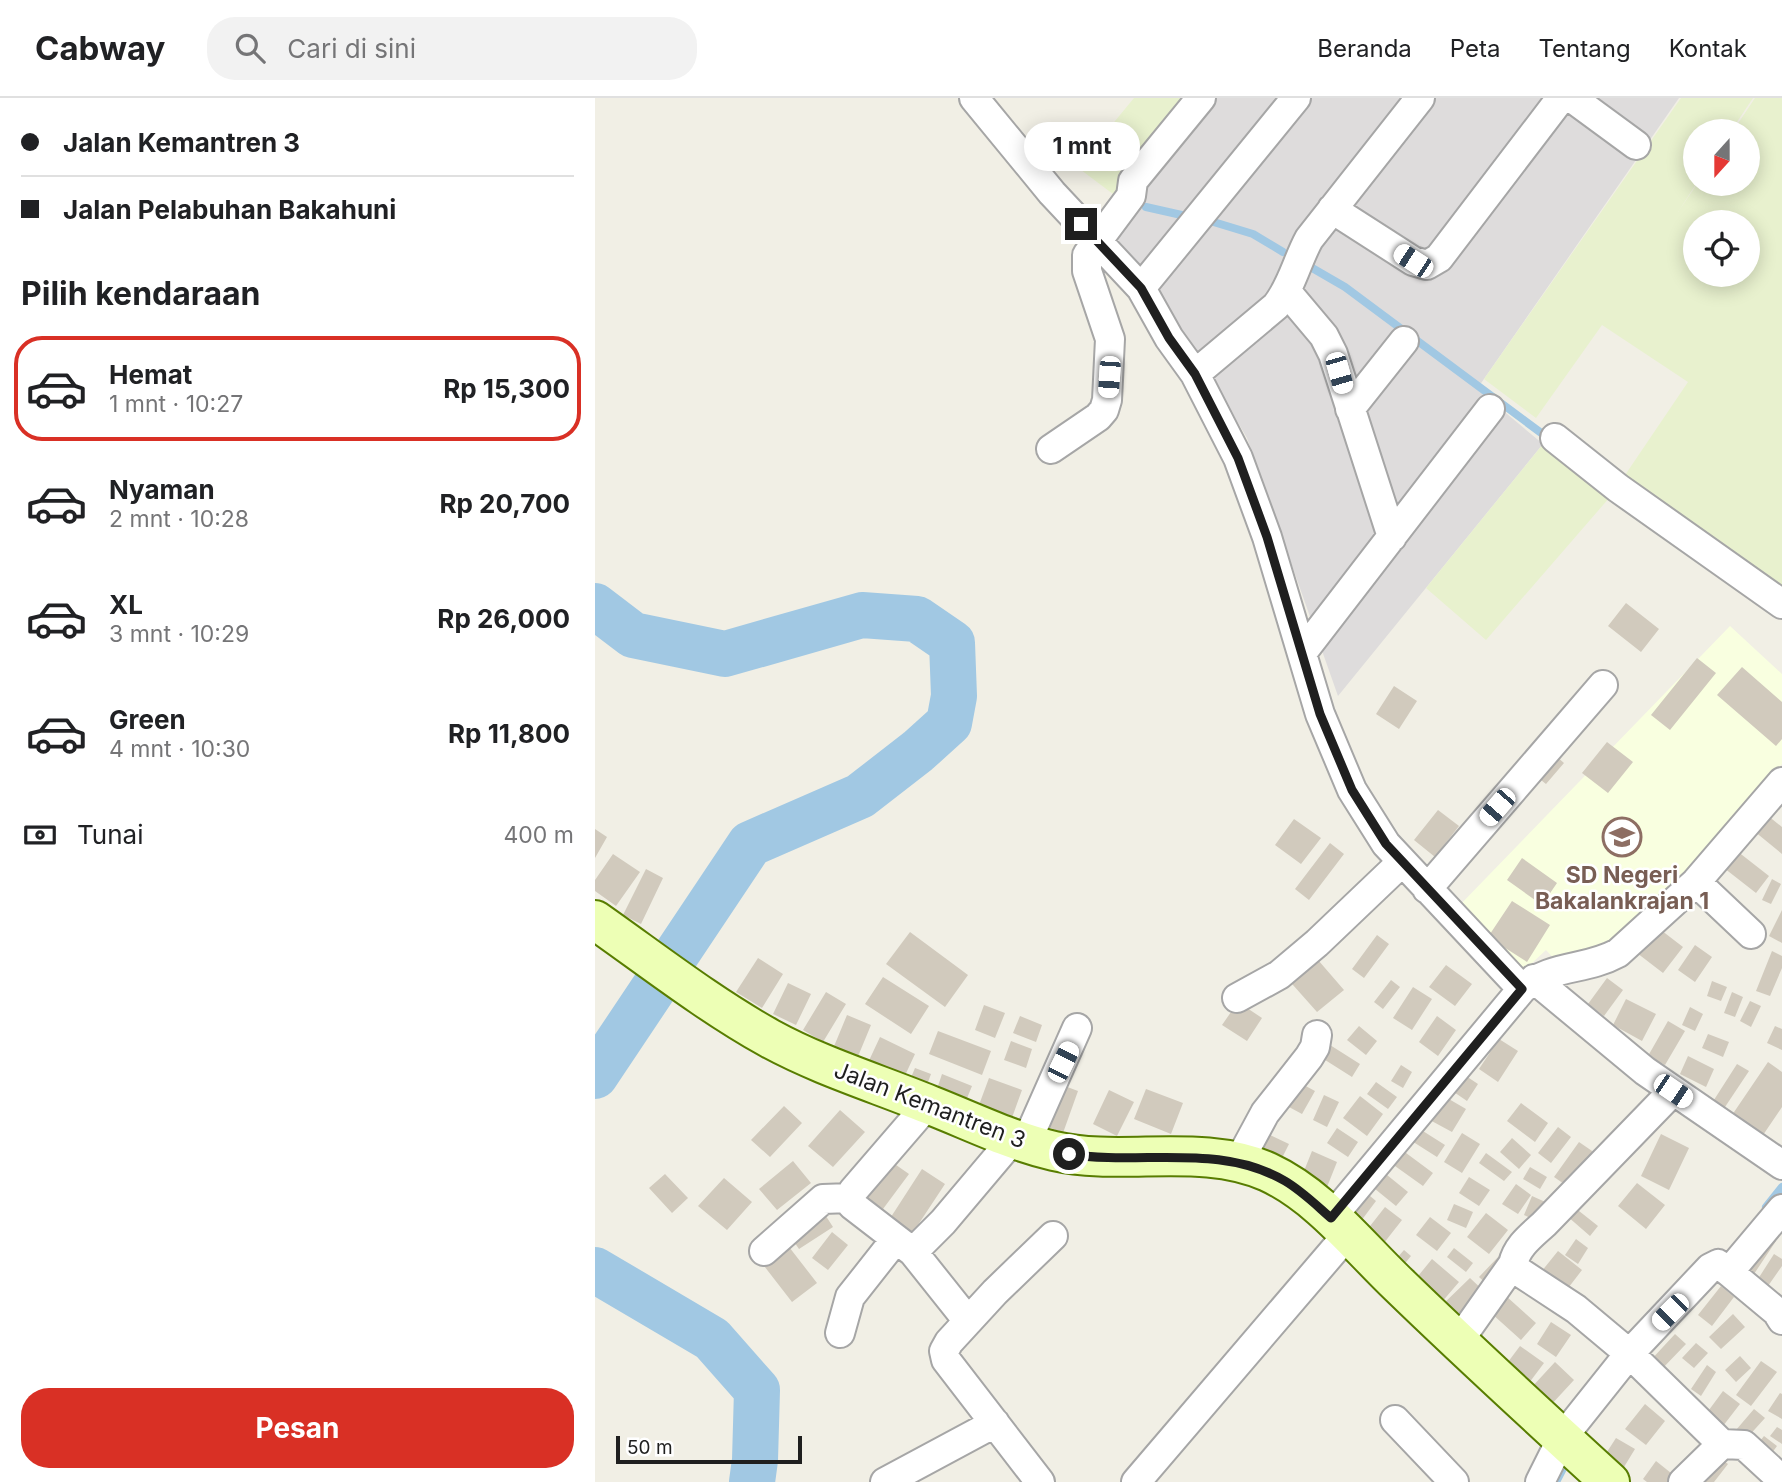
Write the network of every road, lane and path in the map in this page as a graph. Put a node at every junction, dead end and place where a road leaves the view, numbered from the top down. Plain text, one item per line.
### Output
1 (974, 98) edge
2 (1201, 98) edge
3 (1296, 98) edge
4 (1420, 98) edge
5 (1560, 98) edge
6 (1572, 98) edge
7 (1636, 145) dead end
8 (1332, 209) junction
9 (1096, 240) junction
10 (1141, 288) junction
11 (1287, 292) junction
12 (1404, 341) dead end
13 (1195, 374) junction
14 (1350, 409) junction
15 (1490, 409) dead end
16 (1555, 438) dead end
17 (1051, 449) dead end
18 (1392, 537) junction
19 (1782, 604) edge
20 (1302, 653) junction
21 (1603, 685) dead end
22 (1782, 782) edge
23 (1402, 862) junction
24 (1696, 881) junction
25 (1427, 888) junction
26 (595, 920) edge
27 (1751, 934) dead end
28 (1528, 984) junction
29 (1237, 998) dead end
30 (1077, 1028) dead end
31 (1317, 1035) dead end
32 (1673, 1091) junction
33 (928, 1104) junction
34 (1020, 1141) junction
35 (1238, 1163) junction
36 (1782, 1165) edge
37 (850, 1198) junction
38 (1782, 1209) edge
39 (1339, 1226) junction
40 (1053, 1236) dead end
41 (904, 1246) junction
42 (764, 1251) dead end
43 (1513, 1264) junction
44 (1725, 1269) junction
45 (1782, 1320) edge
46 (968, 1321) junction
47 (840, 1333) dead end
48 (1458, 1342) junction
49 (1635, 1358) junction
50 (1395, 1420) dead end
51 (995, 1423) junction
52 (1722, 1444) junction
53 (1571, 1446) junction
54 (1782, 1480) edge
55 (885, 1482) edge
56 (1040, 1482) edge
57 (1136, 1482) edge
58 (1454, 1482) edge
59 (1540, 1482) edge
60 (1610, 1482) edge
61 (1683, 1482) edge

1 - 9 street
2 - 9 street
3 - 10 street
4 - 8 street
5 - 8 street
6 - 7 street
8 - 11 street
9 - 10 street
9 - 17 street
10 - 13 street
11 - 13 street
11 - 14 street
12 - 14 street
13 - 20 street
14 - 18 street
15 - 18 street
16 - 19 street
18 - 20 street
20 - 23 street
21 - 25 street
22 - 24 street
23 - 25 street
23 - 29 street
24 - 27 street
24 - 28 street
25 - 28 street
26 - 33 street, Jalan Kemantren 3
28 - 32 street
28 - 39 street
30 - 34 street
31 - 35 street
32 - 36 street
32 - 43 street
33 - 34 street, Jalan Kemantren 3
33 - 37 street
34 - 35 street, Jalan Kemantren 3
34 - 41 street
35 - 39 street, Jalan Kemantren 3
37 - 41 street
37 - 42 street
38 - 44 street
39 - 48 street, Jalan Kemantren 3
39 - 57 street
40 - 46 street
41 - 46 street
41 - 47 street
43 - 48 street
43 - 49 street
44 - 45 street
44 - 49 street
46 - 51 street
48 - 53 street, Jalan Kemantren 3
49 - 52 street
49 - 53 street
50 - 58 street
51 - 55 street
51 - 56 street
52 - 54 street
52 - 61 street
53 - 59 street
53 - 60 street, Jalan Kemantren 3

